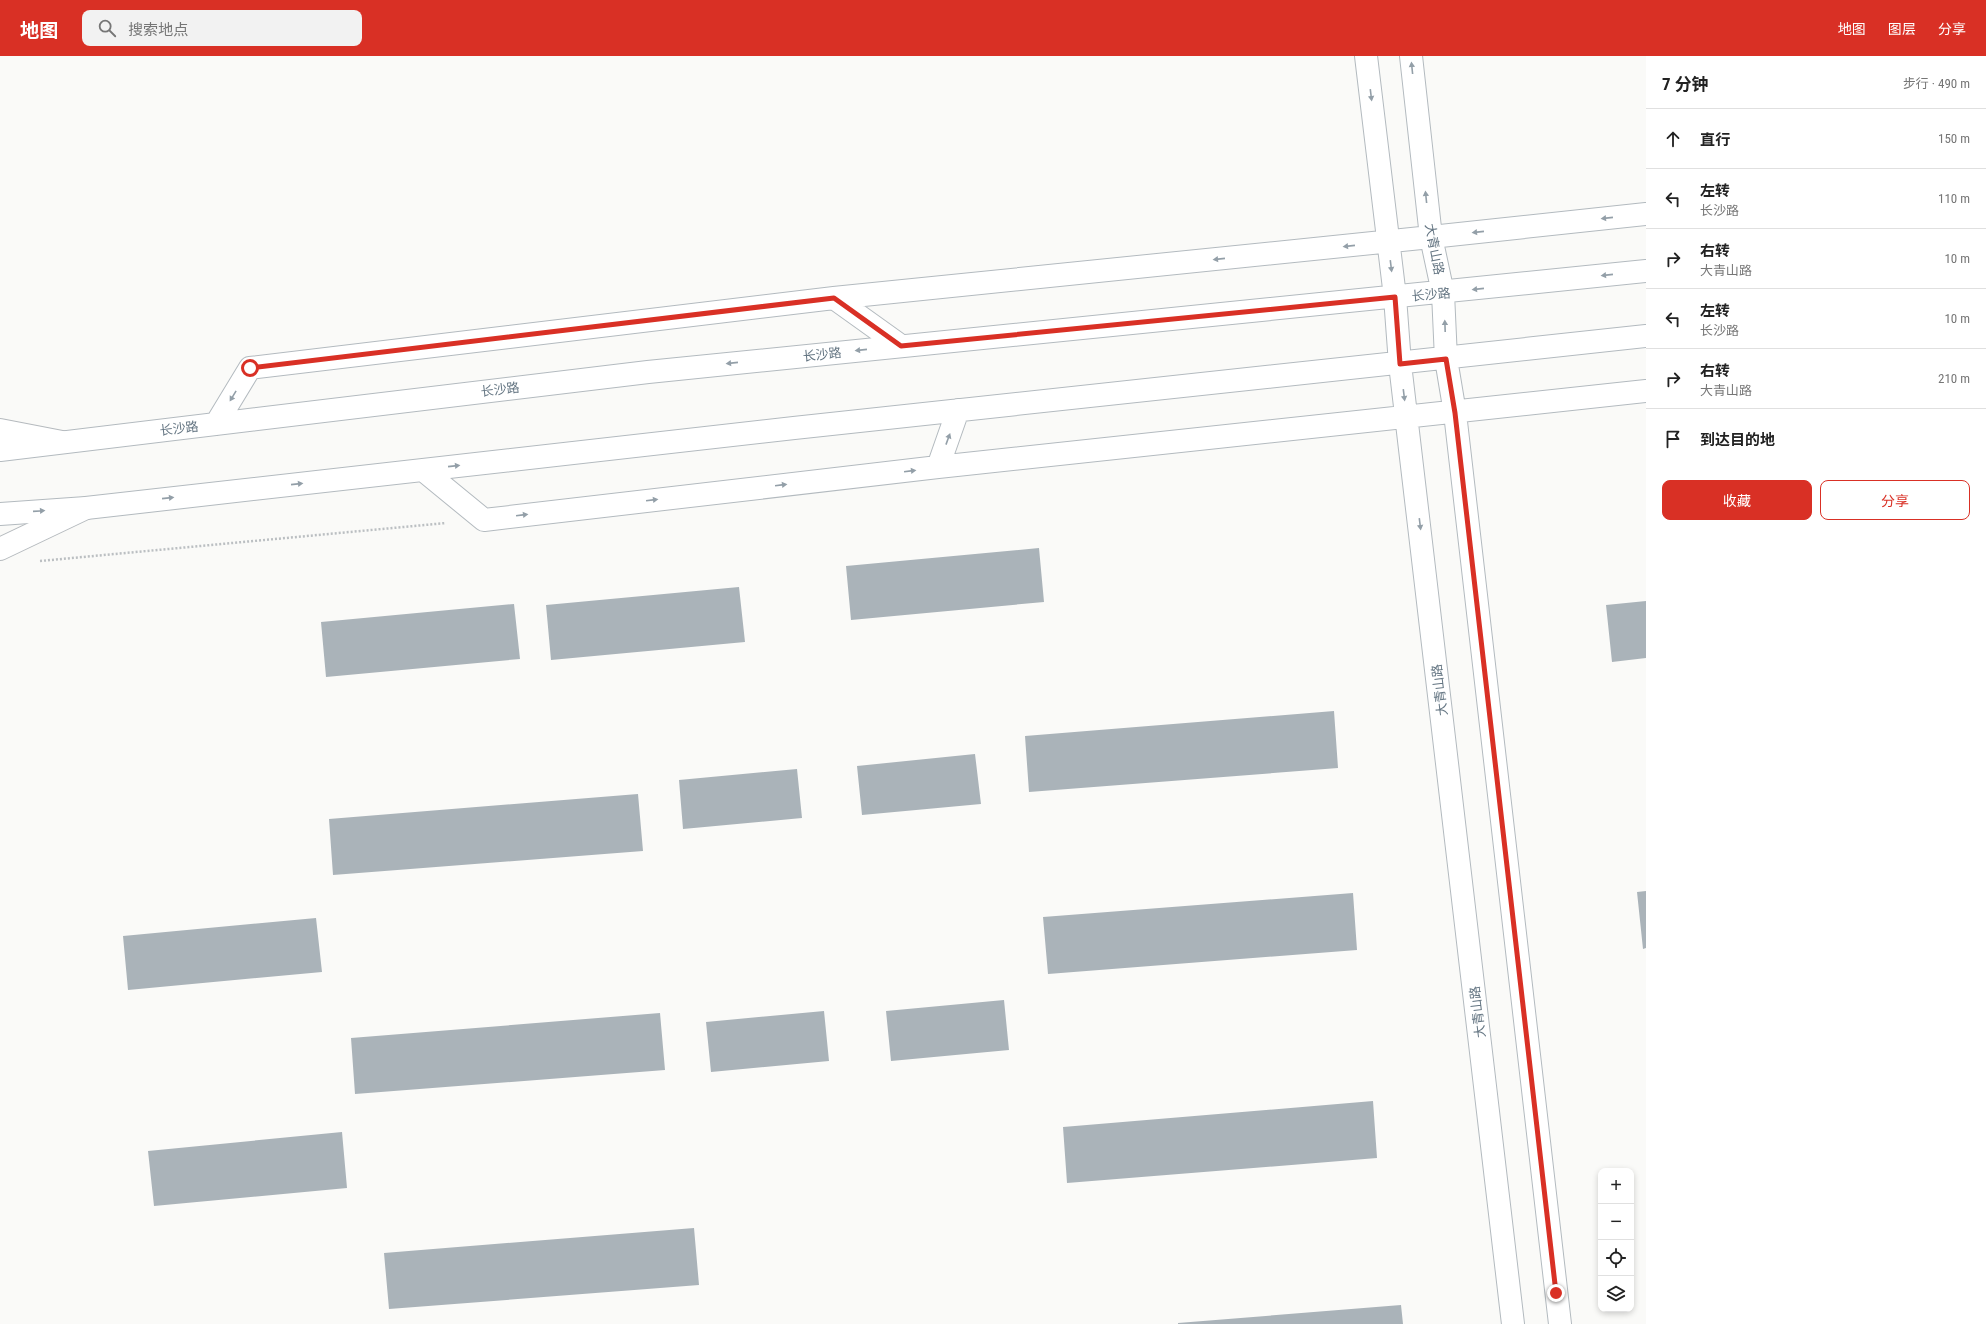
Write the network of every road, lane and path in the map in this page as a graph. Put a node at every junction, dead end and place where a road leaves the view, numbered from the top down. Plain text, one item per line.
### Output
1 (1366, 56) edge
2 (1411, 56) edge
3 (1646, 214) edge
4 (1431, 237) junction
5 (1388, 242) junction
6 (1646, 271) edge
7 (1443, 293) junction
8 (1395, 297) junction
9 (834, 298) junction
10 (1646, 336) edge
11 (901, 346) junction
12 (1446, 359) junction
13 (1400, 364) junction
14 (1646, 391) edge
15 (958, 410) junction
16 (1455, 413) junction
17 (1407, 418) junction
18 (216, 424) junction
19 (0, 430) edge
20 (62, 442) junction
21 (0, 450) edge
22 (938, 467) junction
23 (423, 470) junction
24 (86, 508) junction
25 (0, 514) edge
26 (484, 520) junction
27 (0, 549) edge
28 (39, 561) dead end
29 (1513, 1324) edge
30 (1560, 1324) edge

1 -> 5 street, 大青山路
4 -> 2 street, 大青山路
3 -> 4 street
4 - 5 street
4 - 7 street, 大青山路
5 -> 8 street, 大青山路
5 -> 9 street
6 -> 7 street, 长沙路
7 - 8 street, 长沙路
12 -> 7 street, 大青山路
8 - 11 street, 长沙路
8 - 13 street, 大青山路
9 - 11 street
9 -> 18 street
10 - 12 street
11 -> 18 street, 长沙路
12 - 13 street
12 - 16 street, 大青山路
13 - 15 street
13 -> 17 street, 大青山路
14 - 16 street
22 -> 15 street
23 -> 15 street
16 - 17 street
16 - 30 street, 大青山路
17 - 22 street
17 -> 29 street, 大青山路
18 - 20 street, 长沙路
19 - 20 street
20 - 21 street, 长沙路
26 -> 22 street
24 -> 23 street
23 - 26 street
25 -> 24 street
24 - 27 street
26 - 28 path

